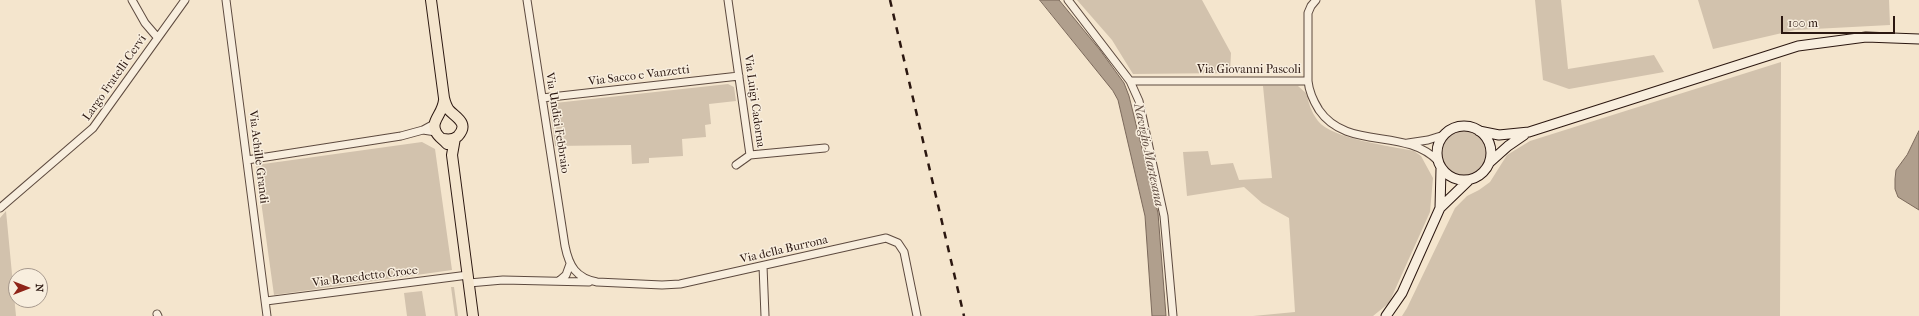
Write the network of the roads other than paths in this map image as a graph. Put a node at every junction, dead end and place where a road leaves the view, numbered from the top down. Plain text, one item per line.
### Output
1 (132, 0) edge
2 (185, 0) edge
3 (226, 0) edge
4 (431, 0) edge
5 (527, 0) edge
6 (728, 0) edge
7 (1068, 0) edge
8 (1316, 0) edge
9 (157, 37) junction
10 (1919, 39) edge
11 (739, 76) junction
12 (1130, 81) junction
13 (1308, 81) junction
14 (444, 98) junction
15 (542, 98) junction
16 (452, 112) junction
17 (440, 114) junction
18 (1479, 131) junction
19 (438, 132) junction
20 (1529, 132) junction
21 (1444, 135) junction
22 (455, 138) junction
23 (1404, 143) junction
24 (825, 148) dead end
25 (452, 155) junction
26 (750, 155) junction
27 (248, 160) junction
28 (1489, 164) junction
29 (736, 165) dead end
30 (1439, 165) junction
31 (1468, 181) junction
32 (0, 208) edge
33 (1440, 208) junction
34 (566, 250) joint
35 (570, 264) junction
36 (763, 266) junction
37 (468, 279) junction
38 (558, 281) junction
39 (597, 282) junction
40 (266, 301) junction
41 (267, 316) edge
42 (473, 316) edge
43 (765, 316) edge
44 (917, 316) edge
45 (1173, 316) edge
46 (1386, 316) edge

1 - 9 street
2 - 9 street, Largo Fratelli Cervi
3 - 27 street, Via Achille Grandi
4 - 14 main road
5 - 15 street, Via Undici Febbraio
6 - 11 street, Via Luigi Cadorna
7 - 12 street
8 - 13 street, Via Giovanni Pascoli
9 - 32 street, Largo Fratelli Cervi
10 - 20 street
11 - 15 street, Via Sacco e Vanzetti
11 - 26 street, Via Luigi Cadorna
12 - 13 street, Via Giovanni Pascoli
12 - 45 street
13 - 23 street
14 - 16 main road
14 - 17 main road
15 - 34 street, Via Undici Febbraio
16 - 17 main road
16 - 22 main road
17 - 19 main road
18 - 20 street
18 - 21 street
18 - 28 street
19 - 22 main road
19 - 25 main road
19 - 27 street
20 - 28 street
21 - 23 street
21 - 30 street
22 - 25 main road
23 - 30 street
24 - 26 street, Via Luigi Cadorna
25 - 37 main road
26 - 29 street
27 - 40 street, Via Achille Grandi
28 - 31 street
30 - 31 street
30 - 33 street
31 - 33 street
33 - 46 street
34 - 35 street, Via della Burrona
35 - 38 street
35 - 39 street, Via della Burrona
36 - 39 street, Via della Burrona
36 - 43 street
36 - 44 street, Via della Burrona
37 - 38 street, Via della Burrona
37 - 40 street, Via Benedetto Croce
37 - 42 main road
38 - 39 street, Via della Burrona
40 - 41 street, Via Achille Grandi

